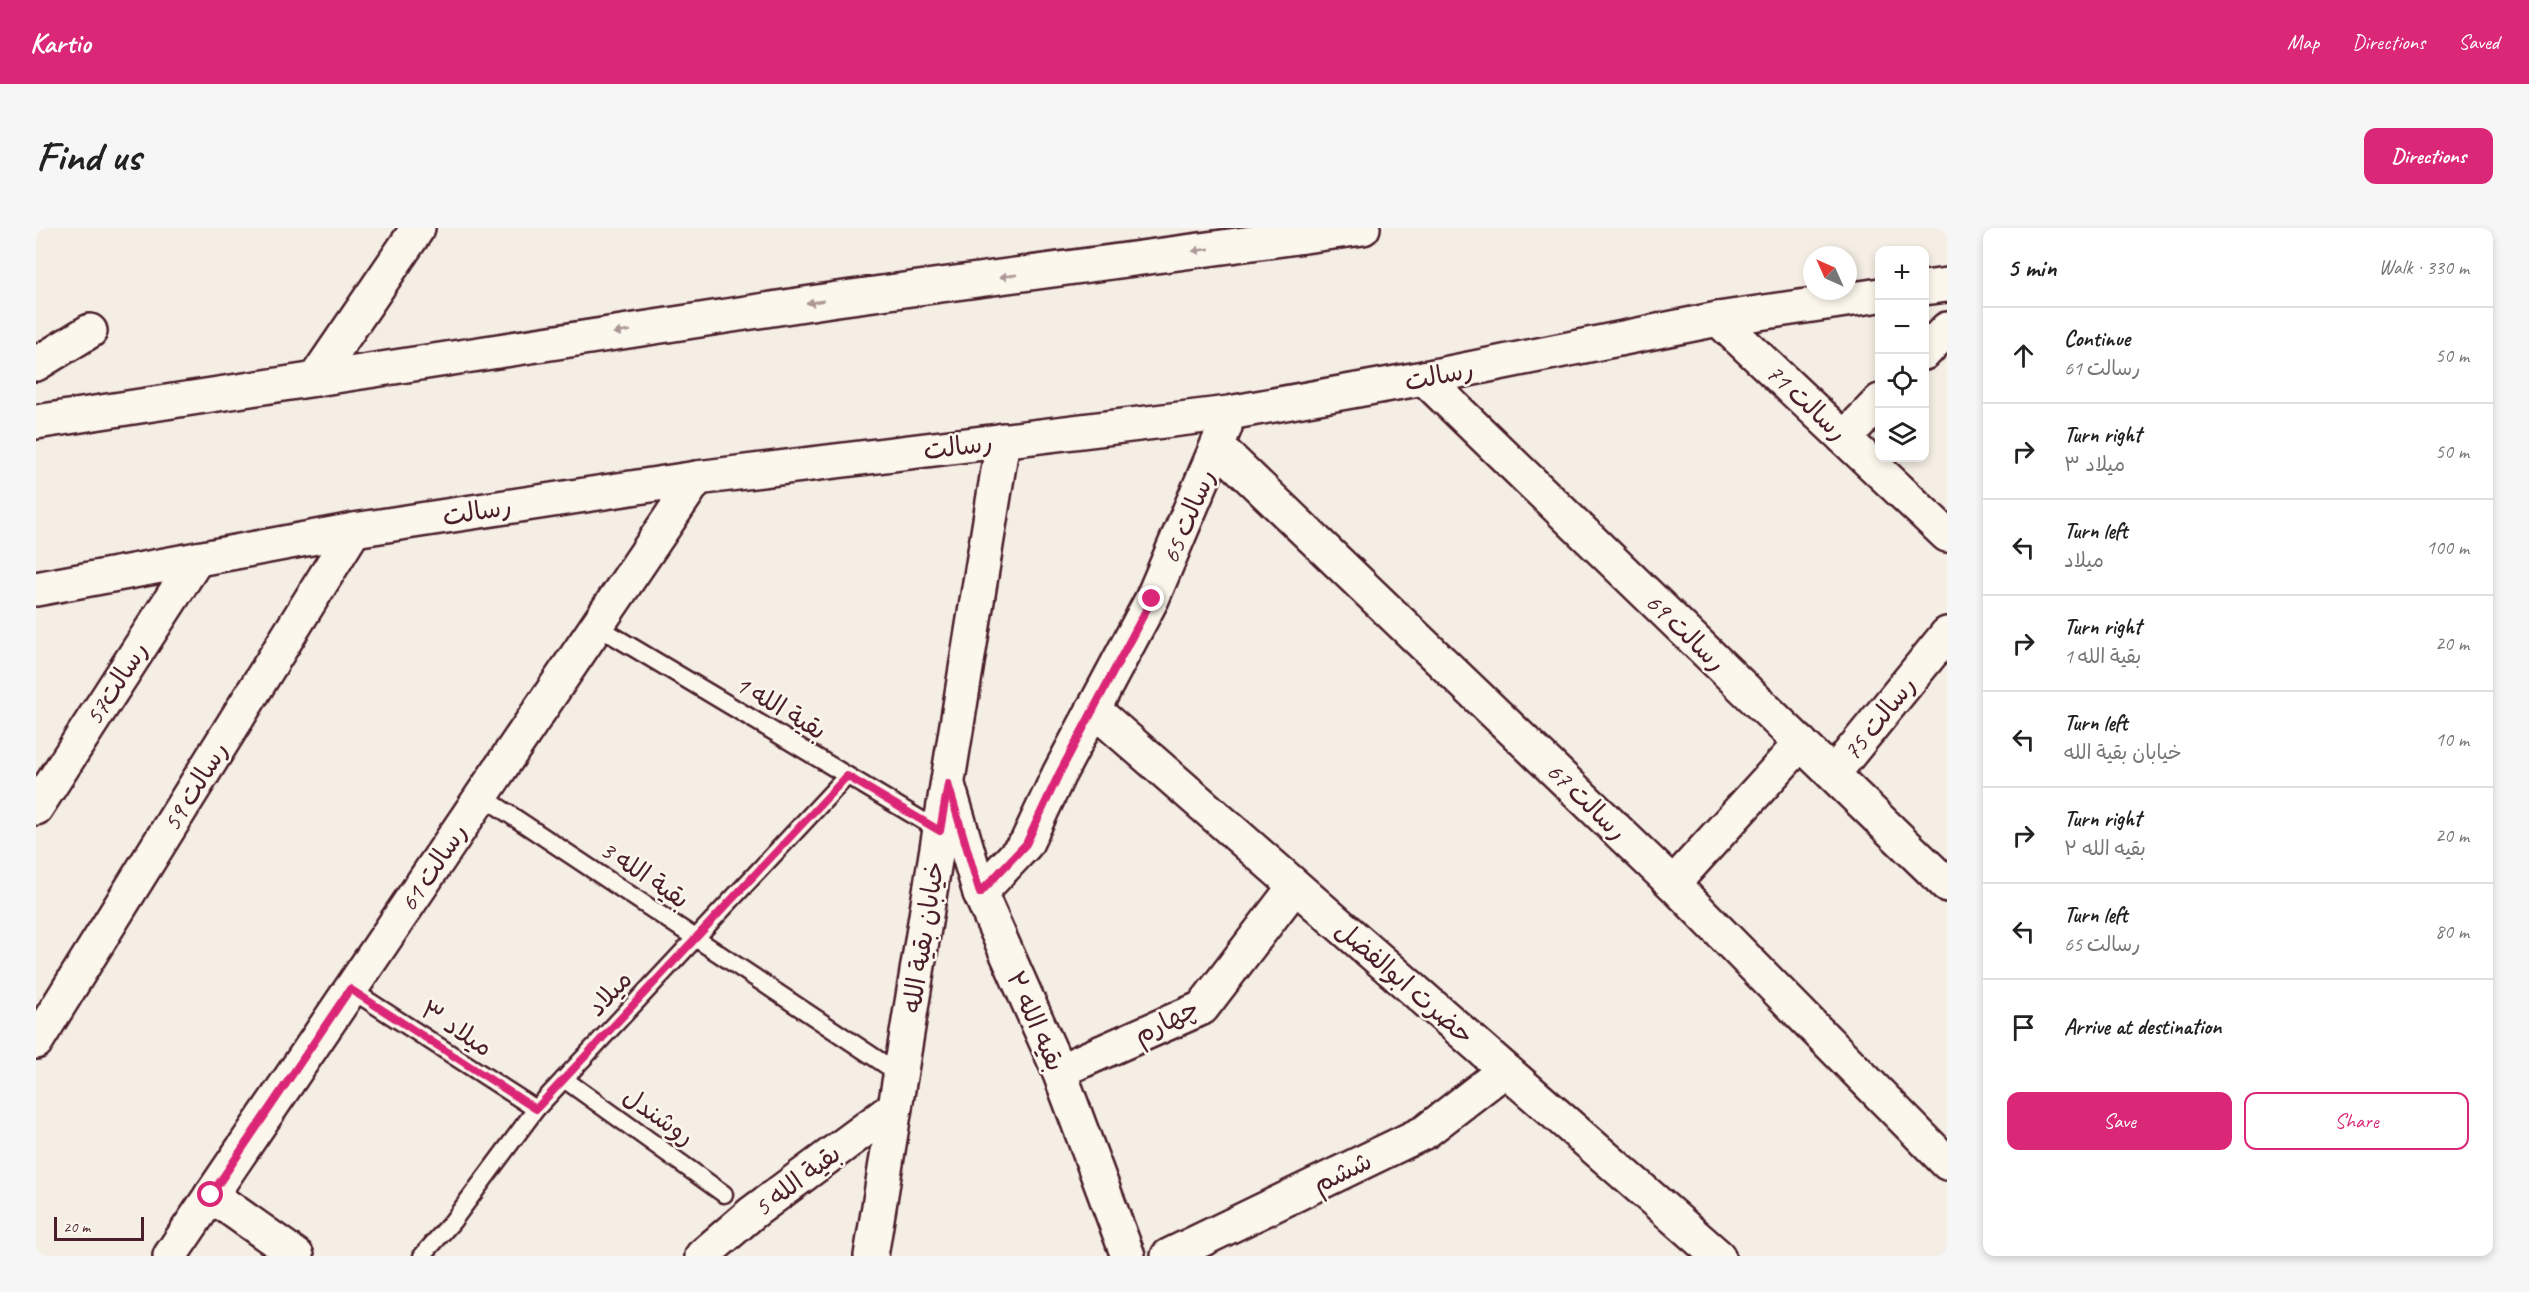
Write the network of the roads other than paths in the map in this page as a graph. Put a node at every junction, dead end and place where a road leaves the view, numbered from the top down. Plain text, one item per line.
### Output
1 (418, 228) edge
2 (1363, 228) edge
3 (1947, 285) edge
4 (1929, 287) edge
5 (1875, 296) edge
6 (1718, 319) junction
7 (1947, 329) edge
8 (90, 331) dead end
9 (1929, 348) edge
10 (36, 364) edge
11 (1424, 378) junction
12 (315, 379) junction
13 (1875, 406) edge
14 (1229, 414) junction
15 (36, 422) edge
16 (1844, 438) junction
17 (1003, 440) junction
18 (1218, 447) junction
19 (697, 478) junction
20 (354, 530) junction
21 (1947, 535) edge
22 (197, 559) junction
23 (40, 594) edge
24 (597, 626) junction
25 (1945, 642) edge
26 (1093, 709) junction
27 (1801, 743) junction
28 (1833, 774) junction
29 (847, 776) junction
30 (948, 784) junction
31 (482, 796) junction
32 (36, 808) edge
33 (940, 831) junction
34 (1673, 884) junction
35 (1947, 885) edge
36 (1295, 886) junction
37 (980, 893) junction
38 (695, 938) junction
39 (350, 989) junction
40 (36, 1042) edge
41 (1505, 1070) junction
42 (1059, 1071) junction
43 (901, 1075) junction
44 (564, 1079) junction
45 (895, 1107) junction
46 (536, 1109) junction
47 (1947, 1163) edge
48 (724, 1194) dead end
49 (211, 1195) junction
50 (170, 1256) edge
51 (297, 1256) edge
52 (422, 1256) edge
53 (702, 1256) edge
54 (871, 1256) edge
55 (1128, 1256) edge
56 (1167, 1256) edge
57 (1718, 1256) edge

1 - 12 street
2 -> 12 street
3 - 4 street
5 - 6 street, رسالت
6 - 11 street, رسالت
6 - 16 street, رسالت 71
7 - 9 street
8 - 10 street
11 - 14 street, رسالت
11 - 27 street, رسالت 69
12 - 15 street
13 - 16 street
14 - 17 street, رسالت
14 - 18 street, رسالت 65
16 - 21 street, رسالت 71
17 - 19 street, رسالت
17 - 30 street, خیابان بقیة الله
18 - 26 street, رسالت 65
18 - 34 street, رسالت 67
19 - 20 street, رسالت
19 - 24 street, رسالت 61
20 - 22 street, رسالت
20 - 40 street, رسالت 59
22 - 23 street, رسالت
22 - 32 street, رسالت57
24 - 29 lane, بقیة الله 1
24 - 31 street, رسالت 61
25 - 28 street, رسالت 75
26 - 36 street, حضرت ابوالفضل
26 - 37 street, رسالت 65
27 - 28 street, رسالت 69
27 - 34 street
28 - 35 street, رسالت 69
29 - 33 lane, بقیة الله 1
29 - 38 lane, میلاد
30 - 33 street, خیابان بقیة الله
30 - 37 street, بقیه الله ۲
31 - 38 lane, بقیة الله 3
31 - 39 street, رسالت 61
33 - 43 street, خیابان بقیة الله
34 - 47 street, رسالت 67
36 - 41 street, حضرت ابوالفضل
36 - 42 street, چهارم
37 - 42 street, بقیه الله ۲
38 - 43 lane, بقیة الله 3
38 - 44 lane, میلاد
39 - 46 lane, میلاد ۳
39 - 49 street, رسالت 61
41 - 56 street, ششم
41 - 57 street, حضرت ابوالفضل
42 - 55 street, بقیه الله ۲
43 - 45 street, خیابان بقیة الله
44 - 46 lane, میلاد
44 - 48 lane, روشندل
45 - 53 street, بقیة الله 5
45 - 54 street, خیابان بقیة الله
46 - 52 lane, میلاد
49 - 50 street, رسالت 61
49 - 51 street

